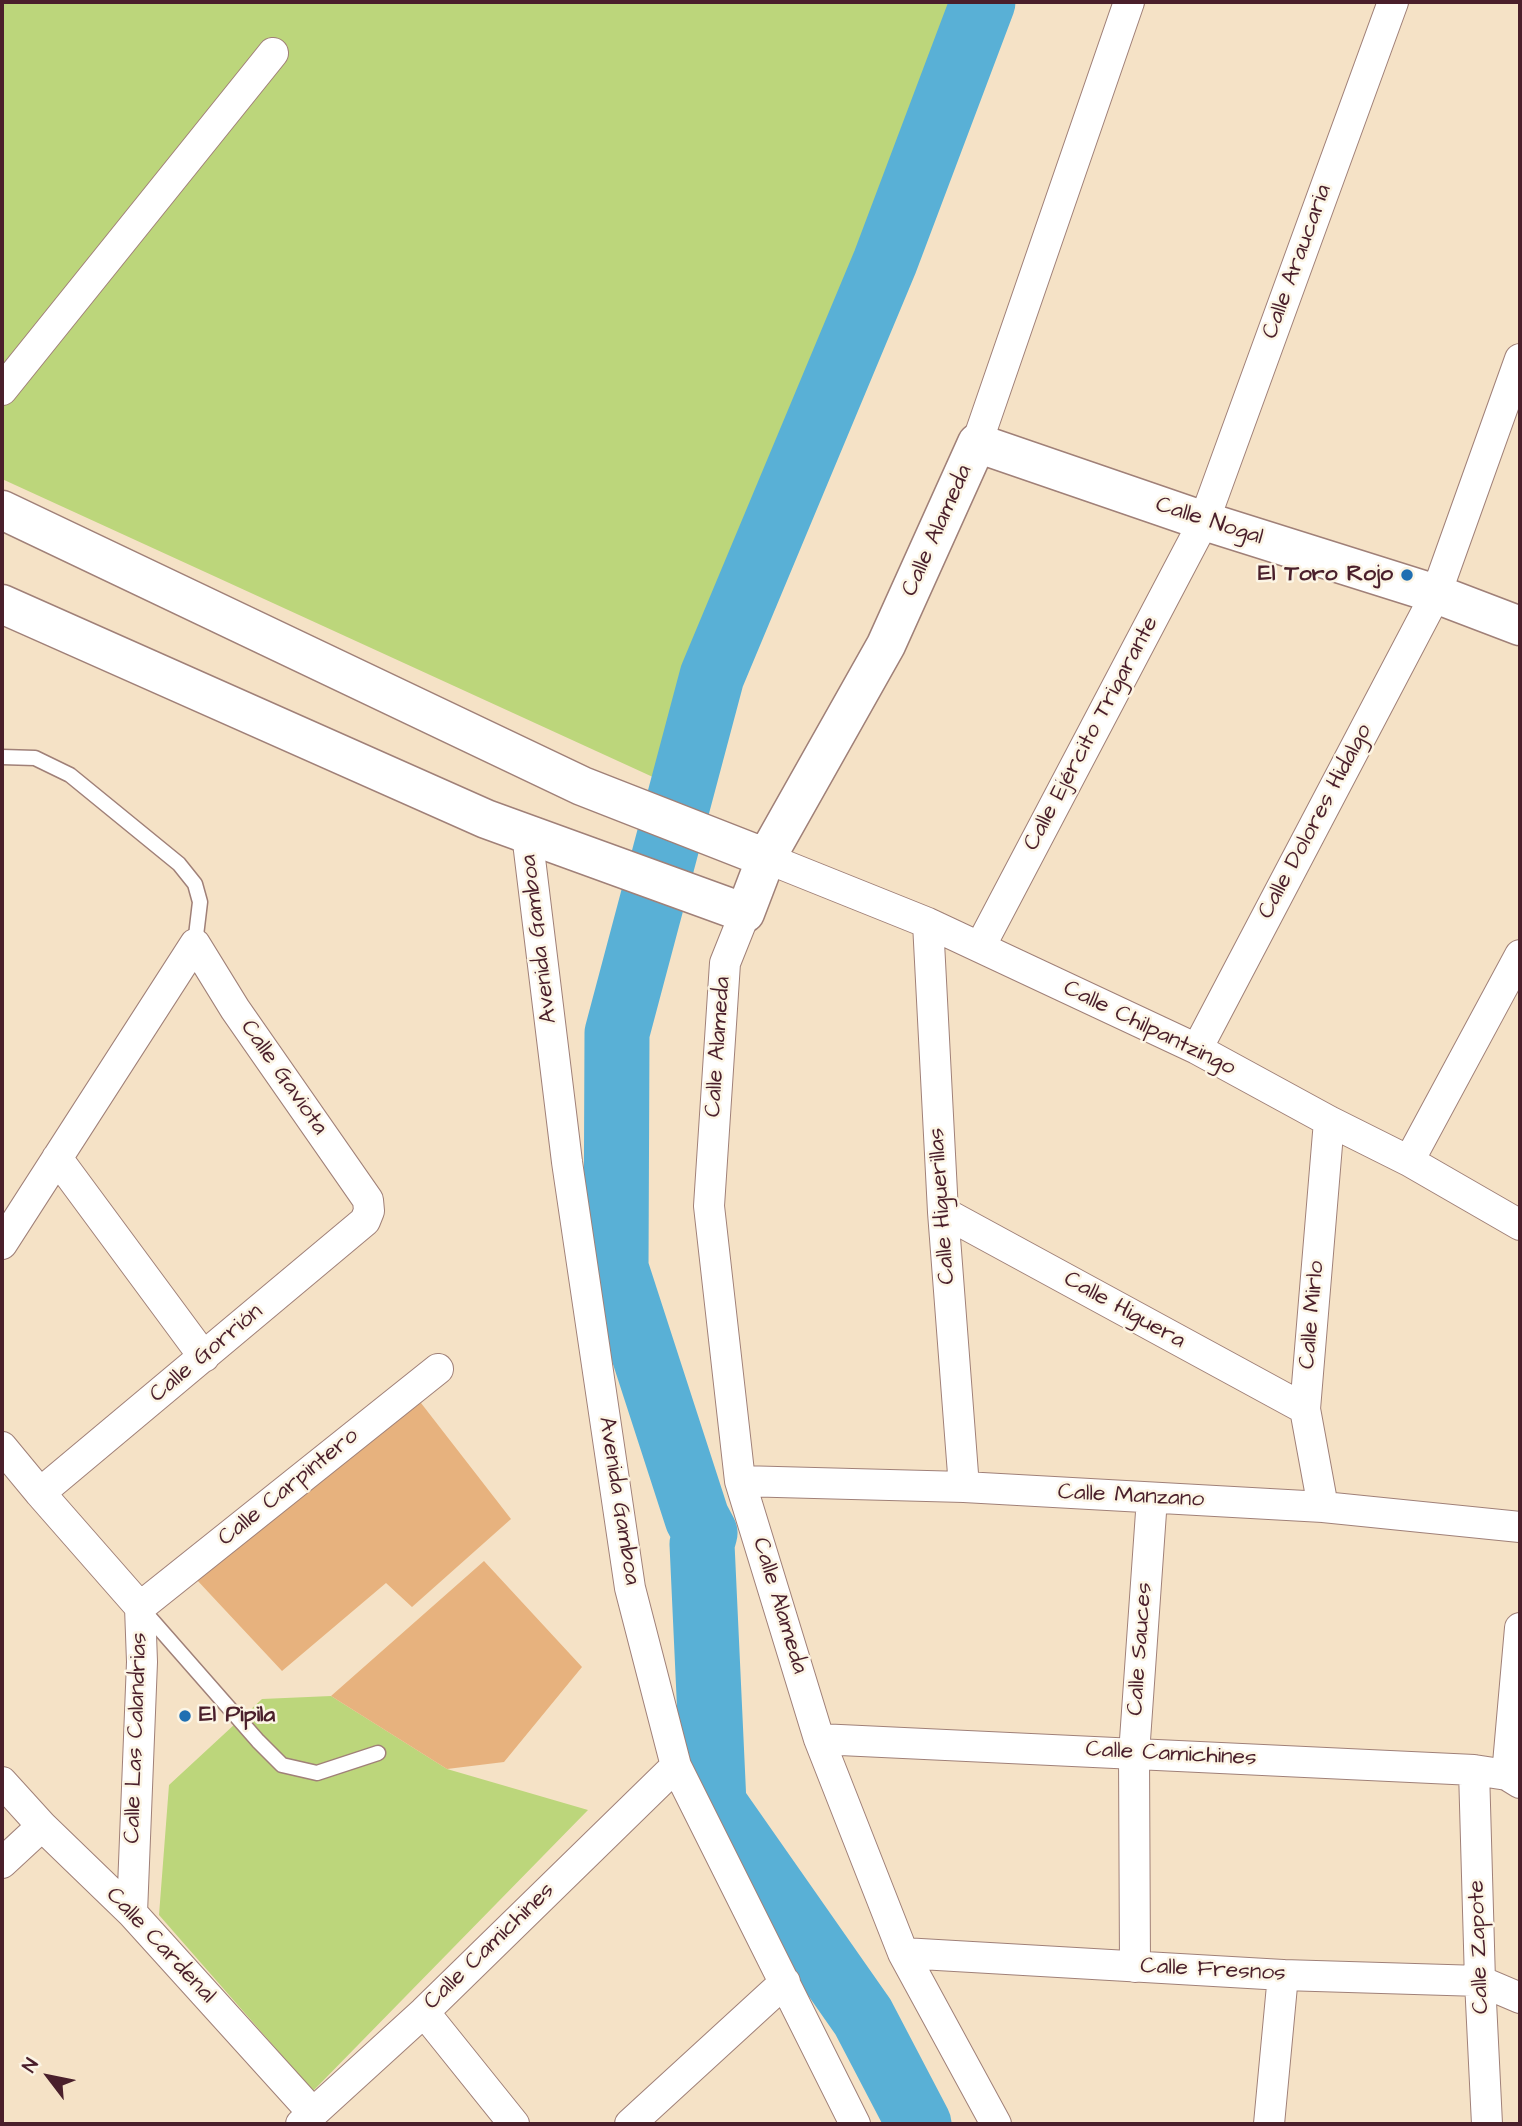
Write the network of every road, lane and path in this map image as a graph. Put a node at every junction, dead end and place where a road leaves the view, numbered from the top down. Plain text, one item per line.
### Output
1 (1129, 2) edge
2 (1393, 2) edge
3 (273, 53) dead end
4 (1520, 359) edge
5 (2, 390) edge
6 (977, 443) junction
7 (2, 510) edge
8 (1204, 522) junction
9 (1436, 594) junction
10 (2, 604) edge
11 (1520, 626) edge
12 (2, 757) edge
13 (527, 834) junction
14 (766, 858) junction
15 (745, 914) junction
16 (928, 923) junction
17 (195, 944) junction
18 (980, 947) junction
19 (1520, 955) edge
20 (1197, 1049) junction
21 (1329, 1121) junction
22 (57, 1158) junction
23 (1409, 1161) junction
24 (369, 1211) joint
25 (943, 1213) junction
26 (1520, 1225) edge
27 (2, 1244) edge
28 (204, 1357) junction
29 (438, 1369) dead end
30 (1305, 1409) junction
31 (2, 1447) edge
32 (740, 1481) junction
33 (964, 1487) junction
34 (40, 1493) junction
35 (1152, 1498) junction
36 (1323, 1507) junction
37 (1520, 1527) edge
38 (141, 1607) junction
39 (1520, 1628) edge
40 (819, 1739) junction
41 (378, 1753) dead end
42 (1134, 1754) junction
43 (676, 1766) junction
44 (1474, 1770) junction
45 (1514, 1779) edge
46 (2, 1782) edge
47 (42, 1826) junction
48 (2, 1863) edge
49 (132, 1913) junction
50 (903, 1953) junction
51 (1135, 1967) junction
52 (1283, 1975) junction
53 (1480, 1981) junction
54 (785, 1982) junction
55 (1520, 1998) edge
56 (424, 2012) junction
57 (307, 2119) edge
58 (514, 2124) edge
59 (630, 2124) edge
60 (856, 2124) edge
61 (996, 2124) edge
62 (1269, 2124) edge
63 (1487, 2124) edge

1 - 6 street, Calle Alameda
2 - 8 street, Calle Araucaria
3 - 5 street
4 - 9 street, Calle Dolores Hidalgo
6 - 8 street, Calle Nogal
6 - 14 street, Calle Alameda
7 - 14 street
8 - 9 street, Calle Nogal
8 - 18 street, Calle Ejército Trigarante
9 - 11 street, Calle Nogal
9 - 20 street, Calle Dolores Hidalgo
10 - 13 street
12 - 17 lane
13 - 15 street
13 - 43 street, Avenida Gamboa
14 - 15 street, Calle Alameda
14 - 16 street, Calle Chilpantzingo
15 - 32 street, Calle Alameda
16 - 18 street, Calle Chilpantzingo
16 - 25 street, Calle Higuerillas
17 - 22 street
17 - 24 street, Calle Gaviota
18 - 20 street, Calle Chilpantzingo
19 - 23 street
20 - 21 street, Calle Chilpantzingo
21 - 23 street, Calle Chilpantzingo
21 - 30 street, Calle Mirlo
22 - 27 street
22 - 28 street
23 - 26 street, Calle Chilpantzingo
24 - 28 street, Calle Gorrión
25 - 30 street, Calle Higuera
25 - 33 street, Calle Higuerillas
28 - 34 street, Calle Gorrión
29 - 38 street, Calle Carpintero
30 - 36 street, Calle Mirlo
31 - 34 street, Calle Las Calandrias
32 - 33 street, Calle Manzano
32 - 40 street, Calle Alameda
33 - 35 street, Calle Manzano
34 - 38 street, Calle Las Calandrias
35 - 36 street, Calle Manzano
35 - 42 street, Calle Sauces
36 - 37 street, Calle Manzano
38 - 41 lane
38 - 49 street, Calle Las Calandrias
39 - 45 street
40 - 42 street, Calle Camichines
40 - 50 street, Calle Alameda
42 - 44 street, Calle Camichines
42 - 51 street, Calle Sauces
43 - 54 street, Avenida Gamboa
43 - 56 street, Calle Camichines
44 - 45 street, Calle Camichines
44 - 53 street, Calle Zapote
46 - 47 street, Calle Cardenal
47 - 48 street
47 - 49 street, Calle Cardenal
49 - 57 street, Calle Cardenal
50 - 51 street, Calle Fresnos
50 - 61 street, Calle Alameda
51 - 52 street, Calle Fresnos
52 - 53 street, Calle Fresnos
52 - 62 street
53 - 55 street, Calle Fresnos
53 - 63 street, Calle Zapote
54 - 59 street
54 - 60 street, Avenida Gamboa
56 - 57 street, Calle Camichines
56 - 58 street

